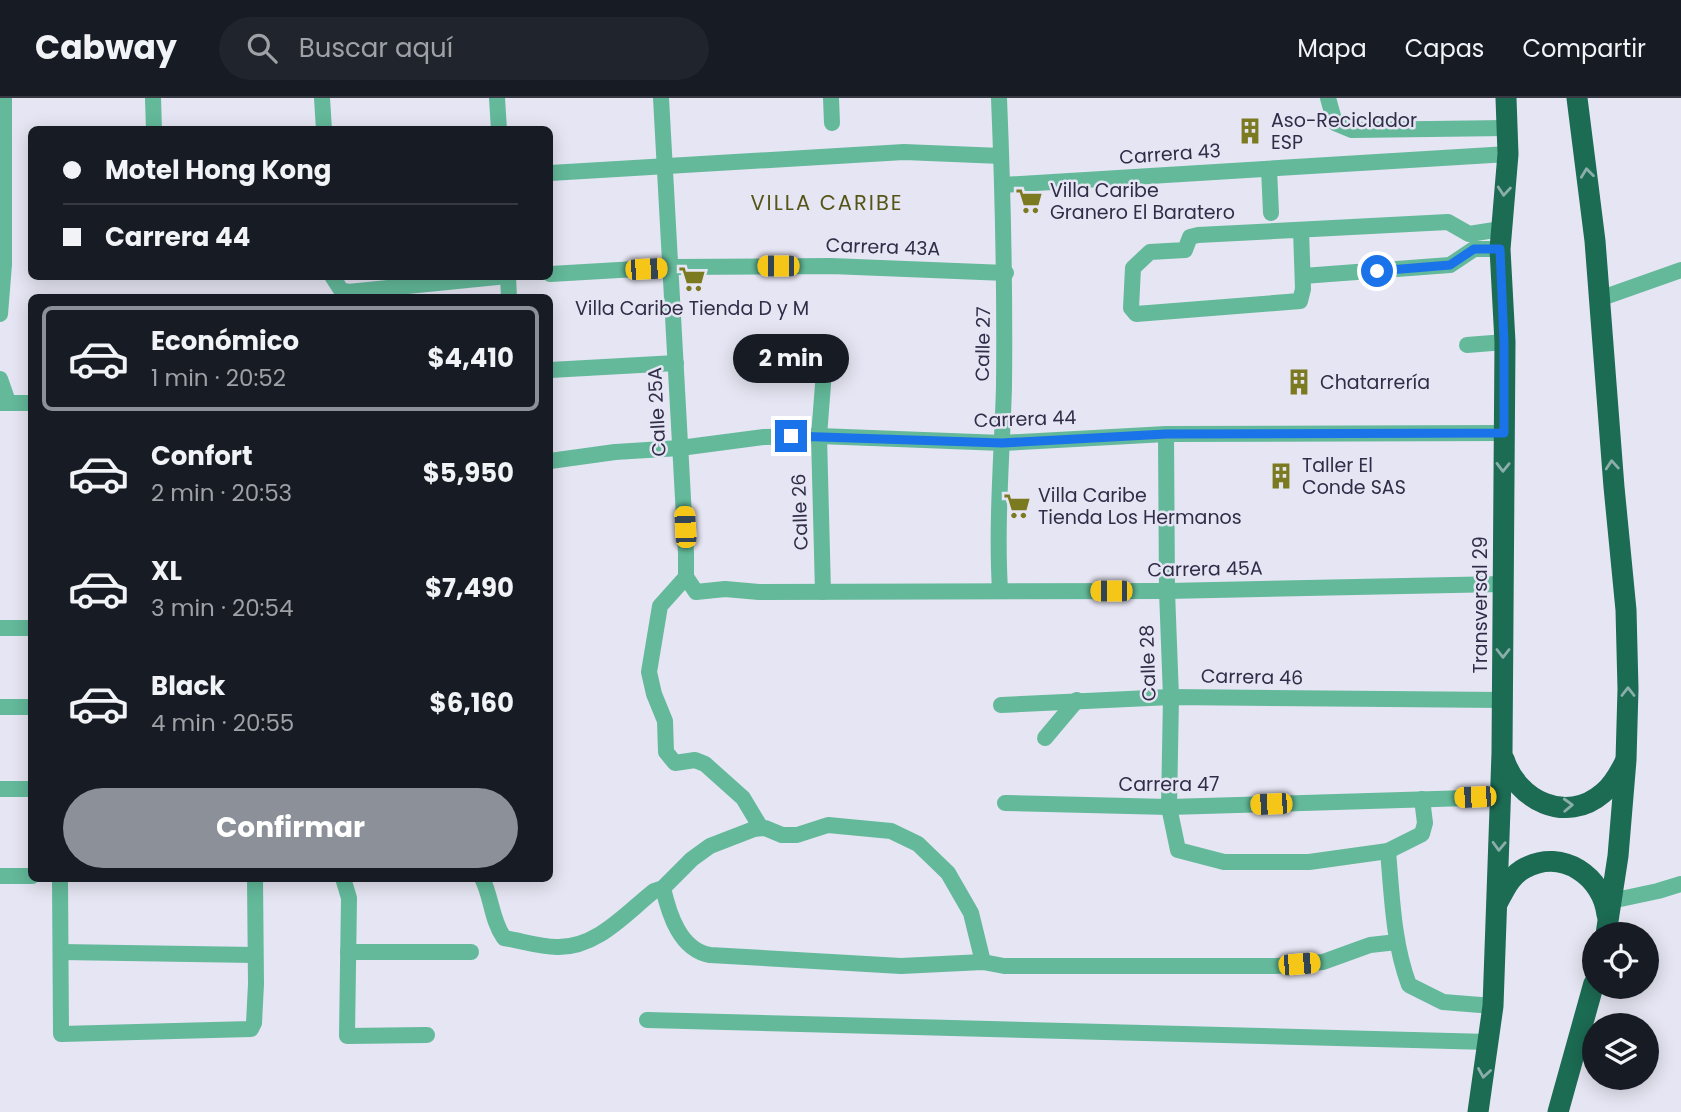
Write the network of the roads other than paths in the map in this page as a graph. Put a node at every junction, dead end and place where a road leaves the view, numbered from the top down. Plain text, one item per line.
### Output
1 (4, 98) edge
2 (153, 98) edge
3 (323, 98) edge
4 (497, 98) edge
5 (661, 98) edge
6 (831, 98) edge
7 (999, 98) edge
8 (1328, 98) edge
9 (1506, 98) edge
10 (1577, 98) edge
11 (832, 123) dead end
12 (154, 126) edge
13 (324, 126) edge
14 (499, 126) edge
15 (1507, 128) junction
16 (1508, 154) junction
17 (1001, 156) junction
18 (665, 166) junction
19 (1269, 169) junction
20 (553, 173) edge
21 (1003, 185) junction
22 (1271, 213) dead end
23 (1301, 230) junction
24 (1500, 239) junction
25 (2, 264) edge
26 (671, 267) junction
27 (1681, 270) edge
28 (1006, 273) junction
29 (553, 274) edge
30 (1303, 276) junction
31 (335, 280) edge
32 (467, 280) edge
33 (1600, 299) junction
34 (0, 314) edge
35 (1504, 342) junction
36 (1467, 345) dead end
37 (826, 346) dead end
38 (676, 363) junction
39 (553, 370) edge
40 (0, 379) edge
41 (4, 403) edge
42 (28, 403) edge
43 (1504, 433) junction
44 (1166, 434) junction
45 (818, 436) junction
46 (1002, 443) junction
47 (680, 448) junction
48 (553, 461) edge
49 (686, 577) junction
50 (1502, 584) junction
51 (1000, 590) junction
52 (1167, 591) junction
53 (823, 592) junction
54 (0, 628) edge
55 (28, 628) edge
56 (1171, 697) junction
57 (1077, 700) junction
58 (1503, 700) junction
59 (1001, 705) dead end
60 (0, 707) edge
61 (28, 707) edge
62 (1045, 738) dead end
63 (1502, 753) junction
64 (1626, 760) junction
65 (0, 789) edge
66 (28, 789) edge
67 (1500, 797) junction
68 (1422, 799) junction
69 (1005, 803) dead end
70 (1170, 807) junction
71 (761, 828) junction
72 (1388, 851) junction
73 (0, 876) edge
74 (28, 876) edge
75 (60, 882) edge
76 (255, 882) edge
77 (345, 882) edge
78 (484, 882) edge
79 (1681, 884) edge
80 (663, 888) junction
81 (1611, 901) junction
82 (1497, 905) junction
83 (1607, 922) edge
84 (1608, 922) edge
85 (1397, 942) junction
86 (348, 951) junction
87 (471, 951) dead end
88 (61, 952) junction
89 (255, 955) junction
90 (983, 962) junction
91 (1590, 999) edge
92 (1493, 1006) junction
93 (647, 1020) dead end
94 (427, 1035) dead end
95 (1489, 1042) junction
96 (1478, 1112) edge
97 (1558, 1112) edge

1 - 25 street
2 - 12 street
3 - 13 street
4 - 14 street
5 - 18 street, Calle 25A
6 - 11 street
7 - 17 street, Calle 27
8 - 15 street
9 - 15 highway, Transversal 29
33 -> 10 highway
15 - 16 highway, Transversal 29
16 - 19 street, Carrera 43
16 -> 24 highway, Transversal 29
17 - 18 street
17 - 21 street, Calle 27
18 - 20 street
18 - 26 street, Calle 25A
19 - 21 street, Carrera 43
19 - 22 street
21 - 28 street, Calle 27
23 - 24 street
23 - 30 street
23 - 30 street
24 - 30 street
24 - 35 highway, Transversal 29
25 - 34 street
26 - 28 street, Carrera 43A
26 - 29 street, Carrera 43A
26 - 38 street, Calle 25A
27 - 33 street
28 - 46 street, Calle 27
31 - 32 street
64 -> 33 highway
35 - 36 street
35 - 43 highway, Transversal 29
37 - 45 street, Calle 26
38 - 39 street
38 - 47 street, Calle 25A
40 - 41 street
41 - 42 street
43 - 44 street, Carrera 44
43 -> 50 highway, Transversal 29
44 - 46 street, Carrera 44
44 - 52 street, Calle 28
45 - 46 street, Carrera 44
45 - 47 street, Carrera 44
45 - 53 street, Calle 26
46 - 51 street, Calle 27
47 - 48 street, Carrera 44
47 - 49 street, Calle 25A
49 - 53 street
49 - 71 street
50 - 52 street, Carrera 45A
50 -> 58 highway, Transversal 29
51 - 52 street, Carrera 45A
51 - 53 street, Carrera 45A
52 - 56 street, Calle 28
54 - 55 street
56 - 57 street, Carrera 46
56 - 58 street, Carrera 46
56 - 70 street, Calle 28
57 - 59 street, Carrera 46
57 - 62 street
58 - 63 highway, Transversal 29
60 - 61 street
63 -> 64 highway
63 - 67 highway, Transversal 29
64 - 81 highway
65 - 66 street
67 - 68 street, Carrera 47
67 -> 82 highway, Transversal 29
68 - 70 street, Carrera 47
68 - 72 street
69 - 70 street, Carrera 47
70 - 72 street, Calle 28
71 - 80 street
71 - 90 street
72 - 85 street
73 - 74 street
75 - 88 street
76 - 89 street
77 - 86 street
78 - 80 street
79 - 81 street
80 - 90 street
81 - 84 highway
82 - 83 highway
82 - 92 highway, Transversal 29
85 - 90 street
85 - 92 street
86 - 87 street
86 - 94 street
88 - 89 street
88 - 89 street
91 - 97 highway
92 - 95 highway, Transversal 29
93 - 95 street
95 -> 96 highway, Transversal 29

